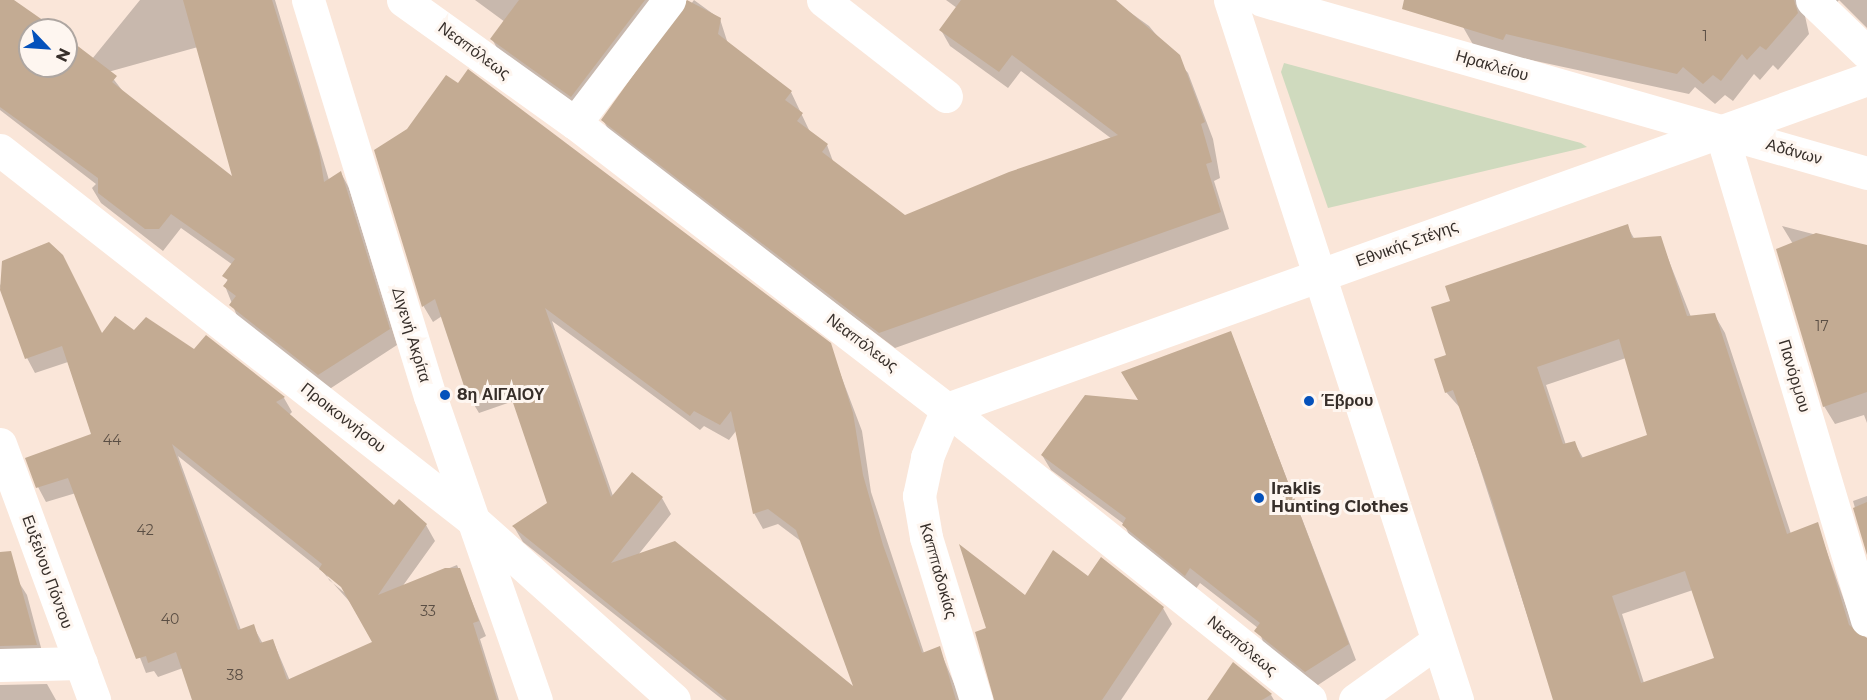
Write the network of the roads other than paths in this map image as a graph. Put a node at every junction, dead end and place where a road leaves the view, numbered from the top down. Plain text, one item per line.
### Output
1 (308, 0) edge
2 (403, 0) edge
3 (669, 0) edge
4 (823, 0) edge
5 (1230, 0) edge
6 (1262, 0) edge
7 (1812, 0) edge
8 (1867, 53) edge
9 (1867, 79) edge
10 (946, 96) dead end
11 (575, 123) junction
12 (1721, 132) junction
13 (0, 150) edge
14 (1867, 173) edge
15 (1322, 274) junction
16 (947, 409) junction
17 (0, 444) edge
18 (474, 521) junction
19 (1867, 620) edge
20 (1436, 642) junction
21 (81, 663) junction
22 (0, 665) edge
23 (94, 700) edge
24 (536, 700) edge
25 (674, 700) edge
26 (976, 700) edge
27 (1310, 700) edge
28 (1355, 700) edge
29 (1456, 700) edge

1 - 18 street, Διγενή Ακρίτα
2 - 11 street, Νεαπόλεως
3 - 11 street
4 - 10 street
5 - 15 street
6 - 12 street, Ηρακλείου
7 - 8 street
9 - 12 street, Εθνικής Στέγης
11 - 16 street, Νεαπόλεως
12 - 14 street, Αδάνων
12 - 15 street, Εθνικής Στέγης
12 - 19 street, Πανόρμου
13 - 18 street, Προικοννήσου
15 - 16 street, Εθνικής Στέγης
15 - 20 street
16 - 26 street, Καππαδοκίας
16 - 27 street, Νεαπόλεως
17 - 21 street, Ευξείνου Πόντου
18 - 24 street, Διγενή Ακρίτα
18 - 25 street, Προικοννήσου
20 - 28 street
20 - 29 street
21 - 22 street
21 - 23 street, Ευξείνου Πόντου

